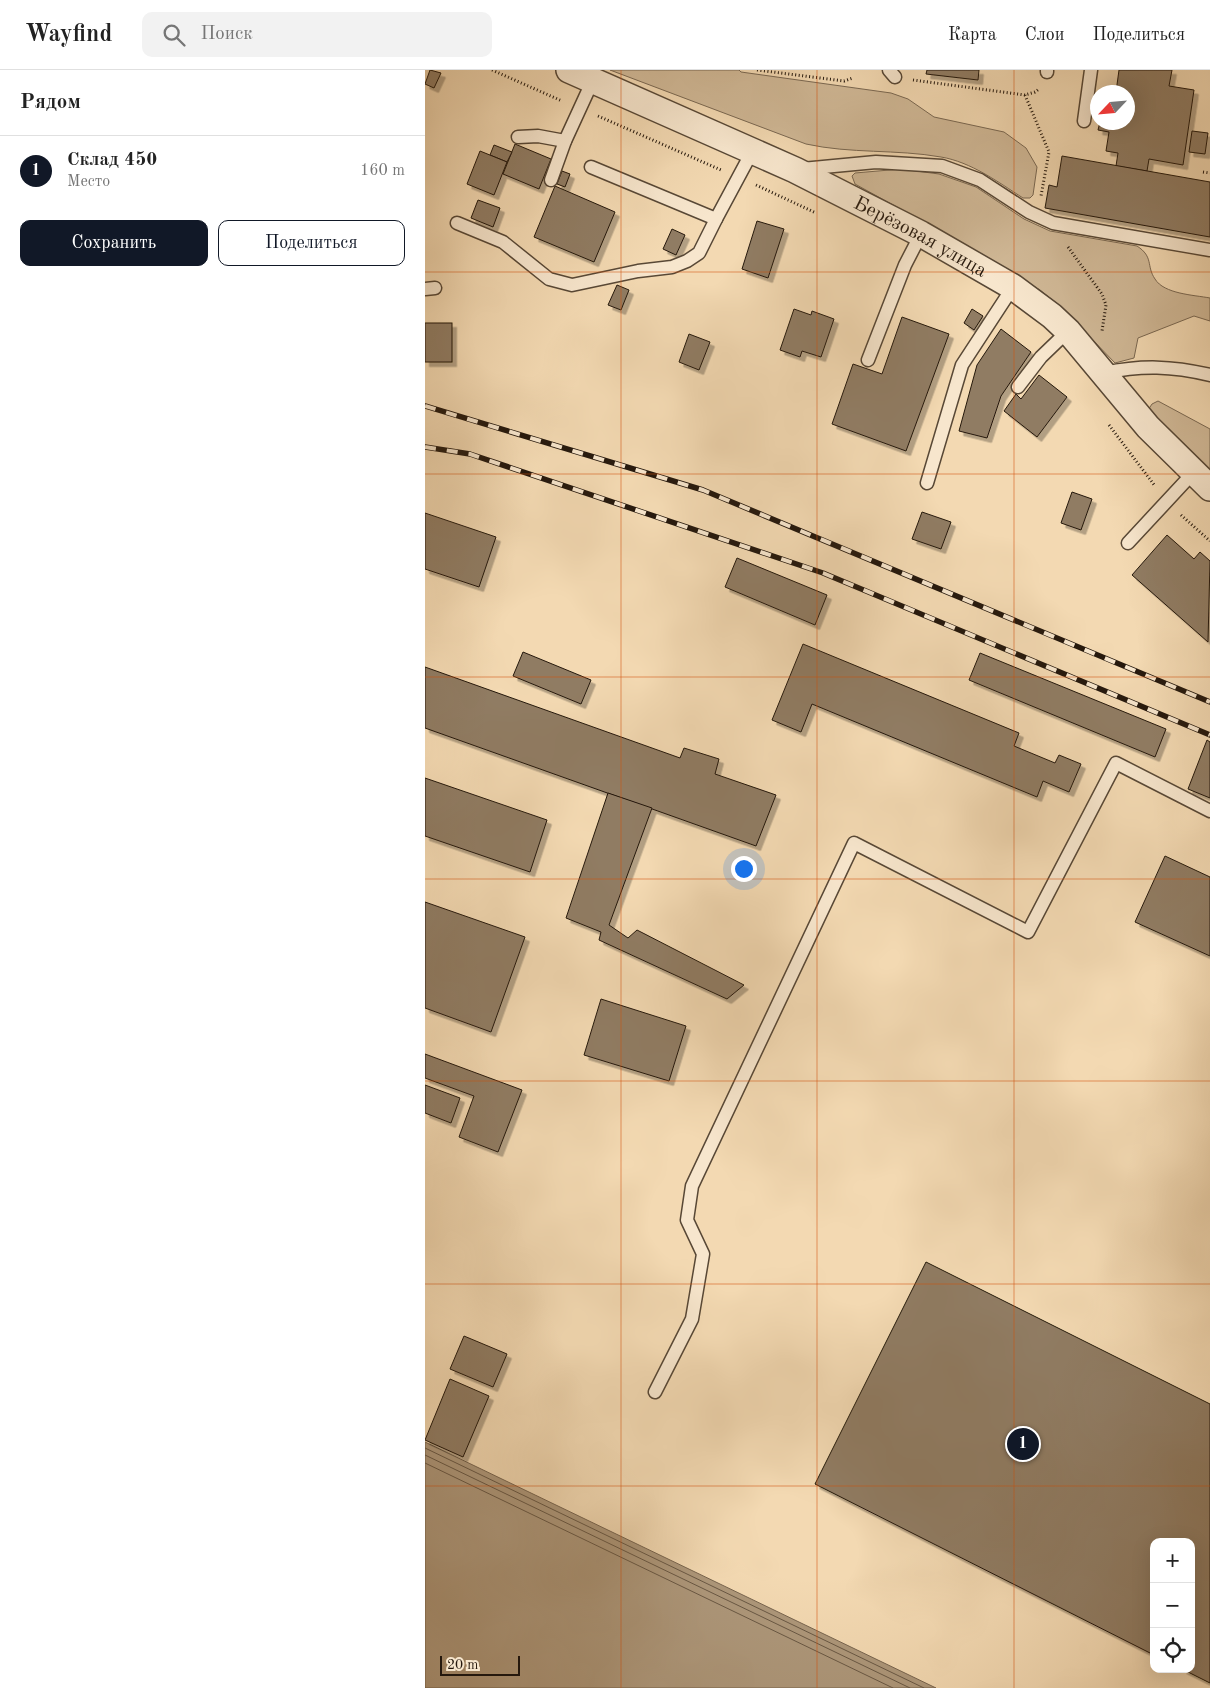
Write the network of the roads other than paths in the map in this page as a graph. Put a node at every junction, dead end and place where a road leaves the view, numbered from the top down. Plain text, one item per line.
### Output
1 (569, 70) edge
2 (1091, 70) edge
3 (593, 80) junction
4 (1084, 121) dead end
5 (518, 137) dead end
6 (565, 141) junction
7 (753, 150) junction
8 (591, 167) dead end
9 (795, 170) junction
10 (551, 180) dead end
11 (716, 219) junction
12 (457, 223) dead end
13 (921, 234) junction
14 (1210, 250) edge
15 (1013, 287) junction
16 (1068, 331) junction
17 (868, 360) dead end
18 (1104, 373) junction
19 (1210, 375) edge
20 (1018, 387) dead end
21 (1201, 481) edge
22 (927, 482) dead end
23 (1128, 543) dead end
24 (1210, 811) edge
25 (655, 1392) dead end

1 - 3 street, Берёзовая улица
2 - 4 lane
3 - 6 lane
3 - 7 street, Берёзовая улица
5 - 6 lane
6 - 10 lane
7 - 9 street, Берёзовая улица
7 - 11 lane
8 - 11 lane
9 - 13 street, Берёзовая улица
9 - 14 lane
11 - 12 lane
13 - 15 street, Берёзовая улица
13 - 17 lane
15 - 16 street, Берёзовая улица
15 - 22 lane
16 - 18 street, Берёзовая улица
16 - 20 lane
18 - 19 lane
18 - 21 street, Берёзовая улица
21 - 23 lane
24 - 25 lane

